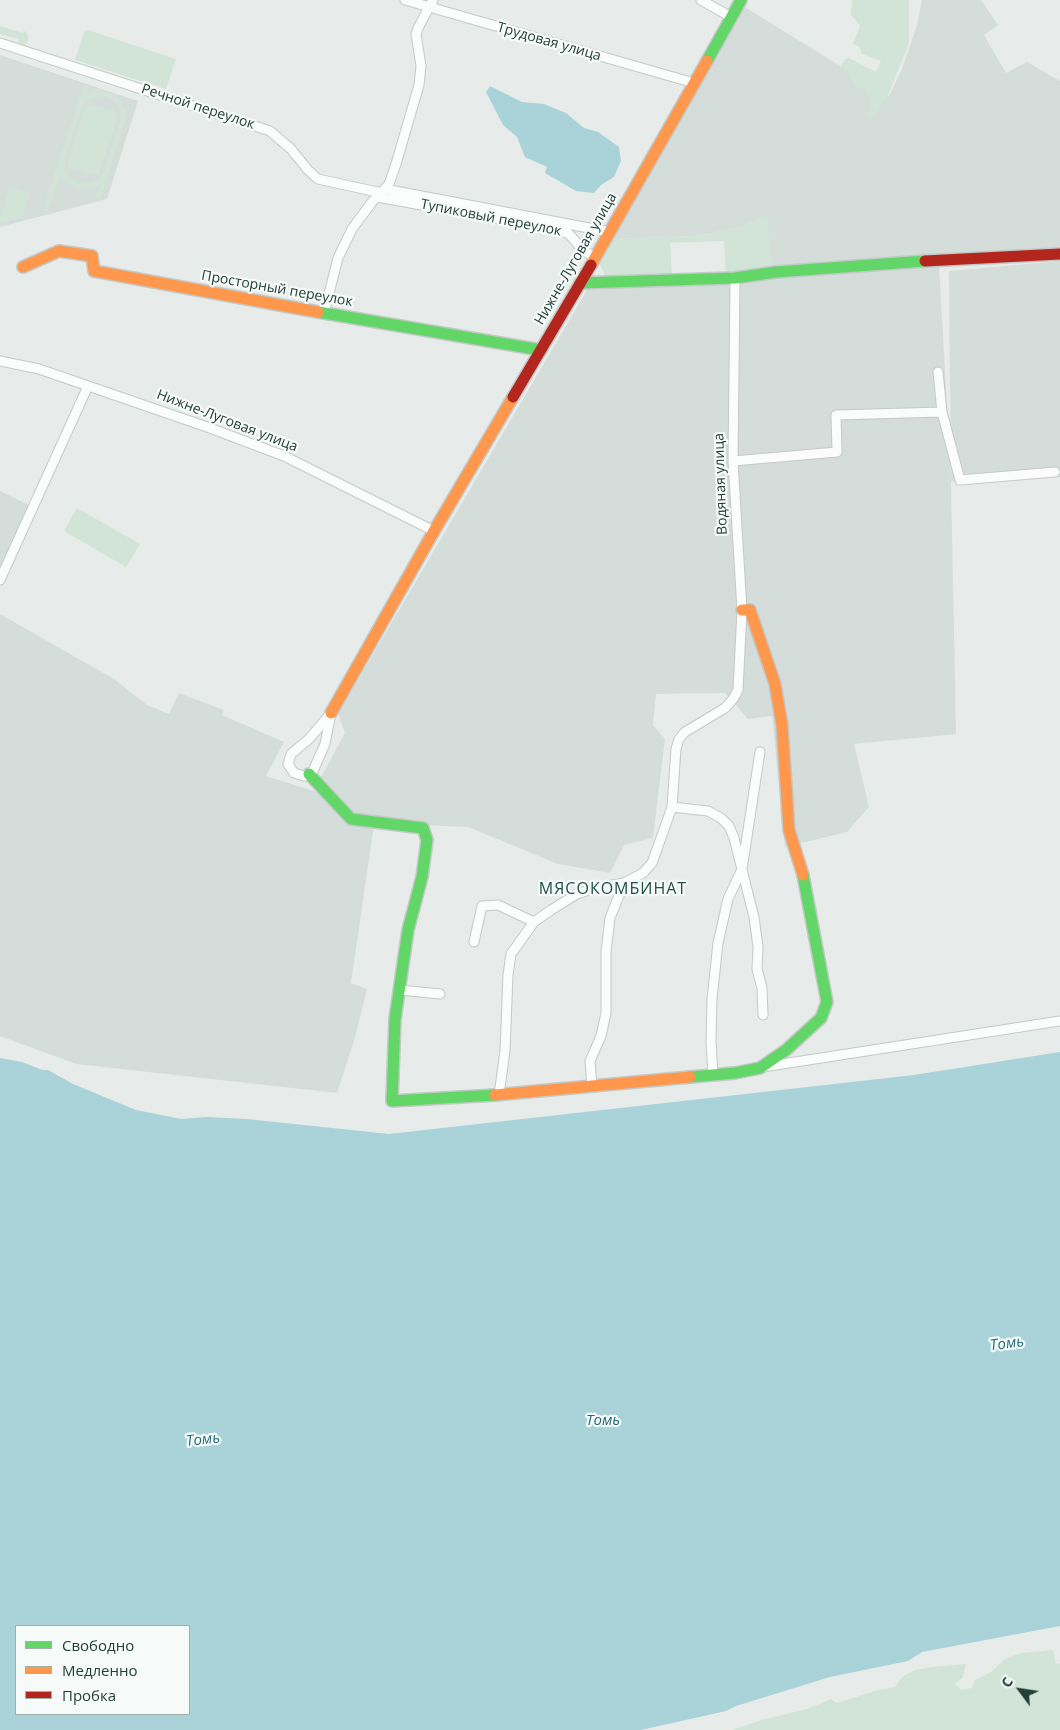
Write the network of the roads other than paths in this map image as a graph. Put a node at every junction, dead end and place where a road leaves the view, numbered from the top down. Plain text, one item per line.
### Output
1 (405, 0) edge
2 (701, 0) edge
3 (741, 0) edge
4 (432, 4) edge
5 (731, 17) junction
6 (0, 43) edge
7 (694, 84) junction
8 (381, 193) junction
9 (610, 232) junction
10 (1060, 254) edge
11 (595, 257) junction
12 (23, 267) dead end
13 (735, 278) junction
14 (580, 283) junction
15 (324, 313) junction
16 (540, 350) junction
17 (0, 361) edge
18 (938, 372) dead end
19 (88, 386) junction
20 (942, 412) junction
21 (733, 461) junction
22 (1055, 472) dead end
23 (434, 531) junction
24 (0, 580) edge
25 (742, 610) junction
26 (332, 712) junction
27 (760, 752) dead end
28 (309, 774) junction
29 (672, 807) junction
30 (742, 869) junction
31 (624, 883) junction
32 (534, 922) junction
33 (474, 942) dead end
34 (400, 990) junction
35 (440, 994) dead end
36 (763, 1015) dead end
37 (1060, 1021) edge
38 (760, 1068) junction
39 (713, 1075) junction
40 (592, 1087) junction
41 (499, 1095) junction

1 - 4 street, Трудовая улица
2 - 5 street
3 - 5 street, Нижне-Луговая улица
4 - 7 street, Трудовая улица
4 - 8 street
5 - 7 street, Нижне-Луговая улица
6 - 8 street, Речной переулок
7 - 9 street, Нижне-Луговая улица
8 - 9 street, Тупиковый переулок
8 - 11 street, Тупиковый переулок
8 - 15 street
9 - 11 street, Нижне-Луговая улица
10 - 13 street
11 - 14 street, Нижне-Луговая улица
12 - 15 street, Просторный переулок
13 - 14 street
13 - 21 street, Водяная улица
14 - 16 street, Нижне-Луговая улица
15 - 16 street, Просторный переулок
16 - 23 street, Нижне-Луговая улица
17 - 19 street, Нижне-Луговая улица
18 - 20 street
19 - 23 street, Нижне-Луговая улица
19 - 24 street
20 - 21 street
20 - 22 street
21 - 25 street, Водяная улица
23 - 26 street, Нижне-Луговая улица
25 - 29 street, Водяная улица
25 - 38 street
26 - 28 street
26 - 28 street
27 - 30 street
28 - 34 street
29 - 30 street
29 - 31 street
30 - 36 street
30 - 39 street
31 - 32 street
31 - 40 street
32 - 33 street
32 - 41 street
34 - 35 street
34 - 41 street
37 - 38 street
38 - 39 street
39 - 40 street
40 - 41 street

